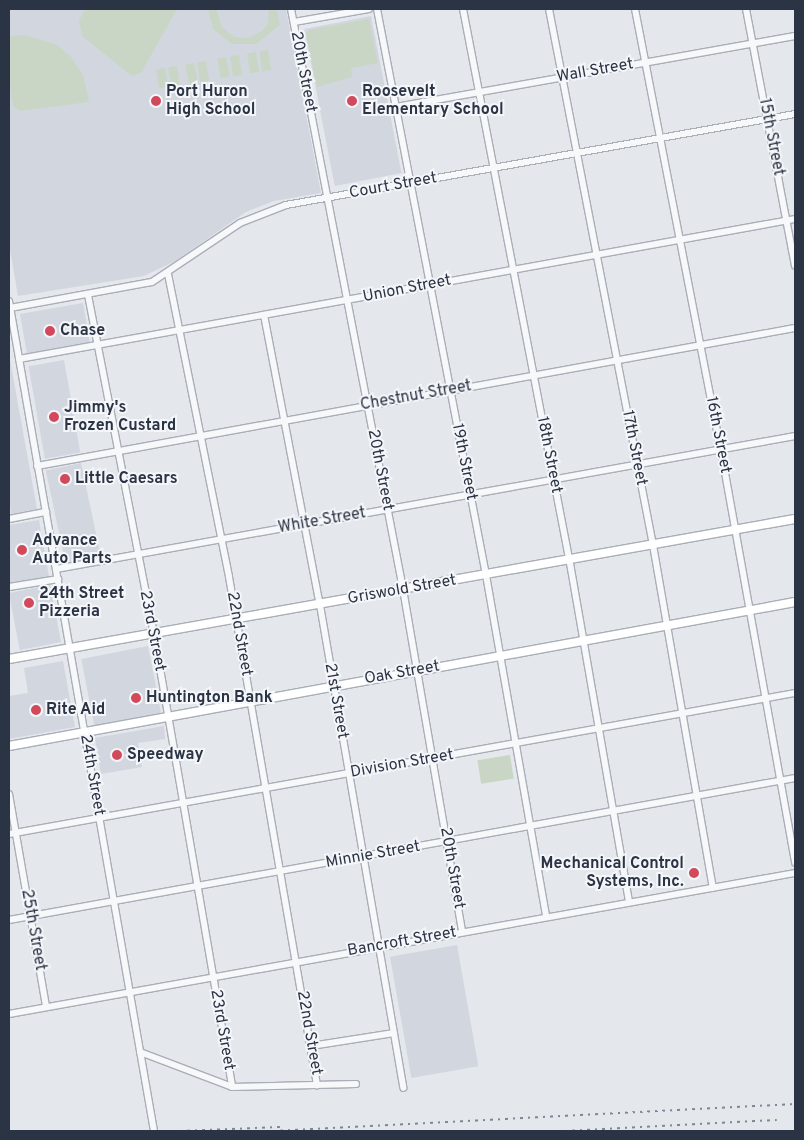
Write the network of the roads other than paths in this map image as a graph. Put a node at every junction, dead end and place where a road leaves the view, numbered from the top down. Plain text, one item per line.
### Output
1 (291, 9) edge
2 (369, 9) edge
3 (377, 9) edge
4 (463, 9) edge
5 (549, 9) edge
6 (635, 9) edge
7 (746, 9) edge
8 (294, 22) junction
9 (795, 36) edge
10 (753, 43) junction
11 (645, 62) junction
12 (562, 77) junction
13 (479, 92) junction
14 (396, 107) junction
15 (795, 114) edge
16 (767, 119) junction
17 (660, 138) junction
18 (577, 152) junction
19 (493, 167) junction
20 (410, 182) junction
21 (328, 198) junction
22 (795, 219) edge
23 (786, 221) junction
24 (680, 240) junction
25 (596, 255) junction
26 (795, 265) edge
27 (513, 270) junction
28 (168, 274) junction
29 (430, 285) junction
30 (88, 295) junction
31 (347, 300) junction
32 (9, 305) edge
33 (264, 315) junction
34 (795, 328) edge
35 (180, 330) junction
36 (97, 345) junction
37 (700, 345) junction
38 (19, 359) junction
39 (617, 360) junction
40 (534, 375) junction
41 (450, 390) junction
42 (367, 405) junction
43 (284, 420) junction
44 (201, 435) junction
45 (795, 436) edge
46 (118, 450) junction
47 (721, 450) junction
48 (637, 464) junction
49 (37, 466) junction
50 (554, 480) junction
51 (470, 495) junction
52 (388, 509) junction
53 (46, 512) junction
54 (9, 519) edge
55 (795, 520) edge
56 (304, 524) junction
57 (736, 530) junction
58 (221, 539) junction
59 (653, 545) junction
60 (137, 554) junction
61 (569, 560) junction
62 (56, 569) junction
63 (486, 575) junction
64 (58, 579) junction
65 (9, 588) edge
66 (403, 589) junction
67 (795, 602) edge
68 (320, 605) junction
69 (750, 611) junction
70 (236, 619) junction
71 (667, 626) junction
72 (153, 634) junction
73 (584, 640) junction
74 (71, 649) junction
75 (500, 656) junction
76 (9, 659) edge
77 (417, 670) junction
78 (334, 685) junction
79 (795, 693) edge
80 (766, 698) junction
81 (250, 701) junction
82 (682, 714) junction
83 (168, 716) junction
84 (599, 729) junction
85 (85, 733) junction
86 (516, 744) junction
87 (9, 746) edge
88 (433, 758) junction
89 (349, 774) junction
90 (795, 778) edge
91 (780, 781) junction
92 (266, 789) junction
93 (9, 794) edge
94 (697, 796) junction
95 (182, 804) junction
96 (614, 811) junction
97 (100, 819) junction
98 (530, 826) junction
99 (12, 834) edge
100 (447, 841) junction
101 (364, 857) junction
102 (795, 863) edge
103 (281, 872) junction
104 (795, 873) edge
105 (197, 887) junction
106 (713, 888) junction
107 (114, 902) junction
108 (629, 902) junction
109 (30, 916) junction
110 (546, 917) junction
111 (9, 920) edge
112 (462, 932) junction
113 (379, 947) junction
114 (296, 961) junction
115 (213, 976) junction
116 (129, 991) junction
117 (46, 1007) junction
118 (9, 1014) edge
119 (394, 1033) junction
120 (311, 1046) junction
121 (140, 1052) junction
122 (356, 1084) dead end
123 (318, 1085) junction
124 (232, 1087) junction
125 (403, 1088) dead end
126 (154, 1131) edge

1 - 8 street, 20th Street
2 - 8 street
3 - 14 street, 19th Street
4 - 13 street, 18th Street
5 - 12 street, 17th Street
6 - 11 street, 16th Street
7 - 10 street, 15th Street
8 - 21 street, 20th Street
9 - 10 street, Wall Street
10 - 11 street, Wall Street
10 - 16 street, 15th Street
11 - 12 street, Wall Street
11 - 17 street, 16th Street
12 - 13 street, Wall Street
12 - 18 street, 17th Street
13 - 14 street, Wall Street
13 - 19 street, 18th Street
14 - 20 street, 19th Street
15 - 16 street, Court Street
16 - 17 street, Court Street
16 - 23 street, 15th Street
17 - 18 street, Court Street
17 - 24 street, 16th Street
18 - 19 street, Court Street
18 - 25 street, 17th Street
19 - 20 street, Court Street
19 - 27 street, 18th Street
20 - 21 street, Court Street
20 - 29 street, 19th Street
21 - 28 street, Court Street
21 - 31 street, 20th Street
22 - 23 street, Union Street
23 - 24 street, Union Street
23 - 26 street, 15th Street
24 - 25 street, Union Street
24 - 37 street, 16th Street
25 - 27 street, Union Street
25 - 39 street, 17th Street
27 - 29 street, Union Street
27 - 40 street, 18th Street
28 - 30 street, Court Street
28 - 35 street, 22nd Street
29 - 31 street, Union Street
29 - 41 street, 19th Street
30 - 32 street, Court Street
30 - 36 street, 23rd Street
31 - 33 street, Union Street
31 - 42 street, 20th Street
32 - 38 street, 24th Street
33 - 35 street, Union Street
33 - 43 street, 21st Street
34 - 37 street, Chestnut Street
35 - 36 street, Union Street
35 - 44 street, 22nd Street
36 - 38 street, Union Street
36 - 46 street, 23rd Street
37 - 39 street, Chestnut Street
37 - 47 street, 16th Street
38 - 49 street, 24th Street
39 - 40 street, Chestnut Street
39 - 48 street, 17th Street
40 - 41 street, Chestnut Street
40 - 50 street, 18th Street
41 - 42 street, Chestnut Street
41 - 51 street, 19th Street
42 - 43 street, Chestnut Street
42 - 52 street, 20th Street
43 - 44 street, Chestnut Street
43 - 56 street, 21st Street
44 - 46 street, Chestnut Street
44 - 58 street, 22nd Street
45 - 47 street, White Street
46 - 49 street, Chestnut Street
46 - 60 street, 23rd Street
47 - 48 street, White Street
47 - 57 street, 16th Street
48 - 50 street, White Street
48 - 59 street, 17th Street
49 - 53 street, 24th Street
50 - 51 street, White Street
50 - 61 street, 18th Street
51 - 52 street, White Street
51 - 63 street, 19th Street
52 - 56 street, White Street
52 - 66 street, 20th Street
53 - 54 street
53 - 62 street, 24th Street
55 - 57 main road, Griswold Street
56 - 58 street, White Street
56 - 68 street, 21st Street
57 - 59 main road, Griswold Street
57 - 69 street, 16th Street
58 - 60 street, White Street
58 - 70 street, 22nd Street
59 - 61 main road, Griswold Street
59 - 71 street, 17th Street
60 - 62 street, White Street
60 - 72 street, 23rd Street
61 - 63 main road, Griswold Street
61 - 73 street, 18th Street
62 - 64 street, 24th Street
63 - 66 main road, Griswold Street
63 - 75 street, 19th Street
64 - 65 street
64 - 74 street, 24th Street
66 - 68 main road, Griswold Street
66 - 77 street, 20th Street
67 - 69 main road, Oak Street
68 - 70 main road, Griswold Street
68 - 78 street, 21st Street
69 - 71 main road, Oak Street
69 - 80 street, 16th Street
70 - 72 main road, Griswold Street
70 - 81 street, 22nd Street
71 - 73 main road, Oak Street
71 - 82 street, 17th Street
72 - 74 main road, Griswold Street
72 - 83 street, 23rd Street
73 - 75 main road, Oak Street
73 - 84 street, 18th Street
74 - 76 main road, Griswold Street
74 - 85 street, 24th Street
75 - 77 main road, Oak Street
75 - 86 street, 19th Street
77 - 78 main road, Oak Street
77 - 88 street, 20th Street
78 - 81 main road, Oak Street
78 - 89 street, 21st Street
79 - 80 street, Division Street
80 - 82 street, Division Street
80 - 91 street, 16th Street
81 - 83 main road, Oak Street
81 - 92 street, 22nd Street
82 - 84 street, Division Street
82 - 94 street, 17th Street
83 - 85 main road, Oak Street
83 - 95 street, 23rd Street
84 - 86 street, Division Street
84 - 96 street, 18th Street
85 - 87 main road, Oak Street
85 - 97 street, 24th Street
86 - 88 street, Division Street
86 - 98 street, 19th Street
88 - 89 street, Division Street
88 - 100 street, 20th Street
89 - 92 street, Division Street
89 - 101 street, 21st Street
90 - 91 street, Minnie Street
91 - 94 street, Minnie Street
91 - 102 street, 16th Street
92 - 95 street, Division Street
92 - 103 street, 22nd Street
93 - 99 street, 25th Street
94 - 96 street, Minnie Street
94 - 106 street, 17th Street
95 - 97 street, Division Street
95 - 105 street, 23rd Street
96 - 98 street, Minnie Street
96 - 108 street, 18th Street
97 - 99 street, Division Street
97 - 107 street, 24th Street
98 - 100 street, Minnie Street
98 - 110 street, 19th Street
99 - 109 street, 25th Street
100 - 101 street, Minnie Street
100 - 112 street, 20th Street
101 - 103 street, Minnie Street
101 - 113 street, 21st Street
103 - 105 street, Minnie Street
103 - 114 street, 22nd Street
104 - 106 street, Bancroft Street
105 - 107 street, Minnie Street
105 - 115 street, 23rd Street
106 - 108 street, Bancroft Street
107 - 109 street, Minnie Street
107 - 116 street, 24th Street
108 - 110 street, Bancroft Street
109 - 111 street, Minnie Street
109 - 117 street, 25th Street
110 - 112 street, Bancroft Street
112 - 113 street, Bancroft Street
113 - 114 street, Bancroft Street
113 - 119 street, 21st Street
114 - 115 street, Bancroft Street
114 - 120 street, 22nd Street
115 - 116 street, Bancroft Street
115 - 124 street, 23rd Street
116 - 117 street, Bancroft Street
116 - 121 street, 24th Street
117 - 118 street, Bancroft Street
119 - 120 street
119 - 125 street, 21st Street
120 - 123 street, 22nd Street
121 - 124 street
121 - 126 street, 24th Street
122 - 123 street
123 - 124 street

